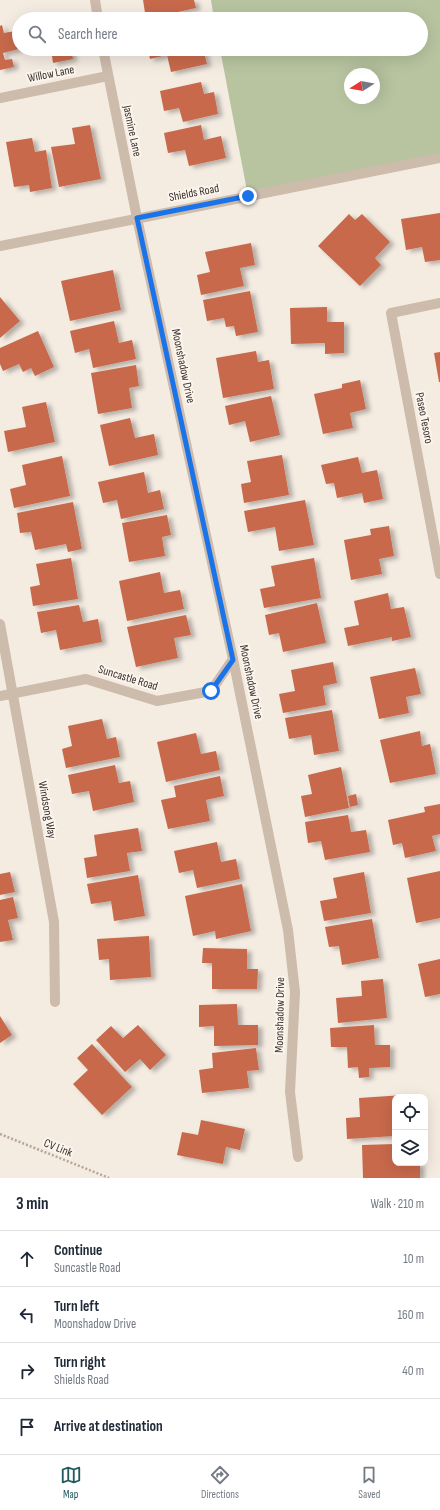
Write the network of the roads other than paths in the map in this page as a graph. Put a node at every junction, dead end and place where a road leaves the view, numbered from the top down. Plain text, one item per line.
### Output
1 (95, 0) edge
2 (97, 12) edge
3 (104, 56) edge
4 (108, 76) junction
5 (0, 98) edge
6 (440, 158) edge
7 (137, 218) junction
8 (0, 246) edge
9 (440, 303) edge
10 (440, 574) edge
11 (0, 624) edge
12 (233, 660) junction
13 (13, 693) junction
14 (0, 696) edge
15 (55, 1002) dead end
16 (298, 1157) dead end

1 - 2 street
3 - 4 street, Jasmine Lane
4 - 5 street, Willow Lane
4 - 7 street, Jasmine Lane
6 - 7 street, Shields Road
7 - 8 street, Shields Road
7 - 12 street, Moonshadow Drive
9 - 10 street, Paseo Tesoro
11 - 13 street, Windsong Way
12 - 13 street, Suncastle Road
12 - 16 street, Moonshadow Drive
13 - 14 street, Suncastle Road
13 - 15 street, Windsong Way

